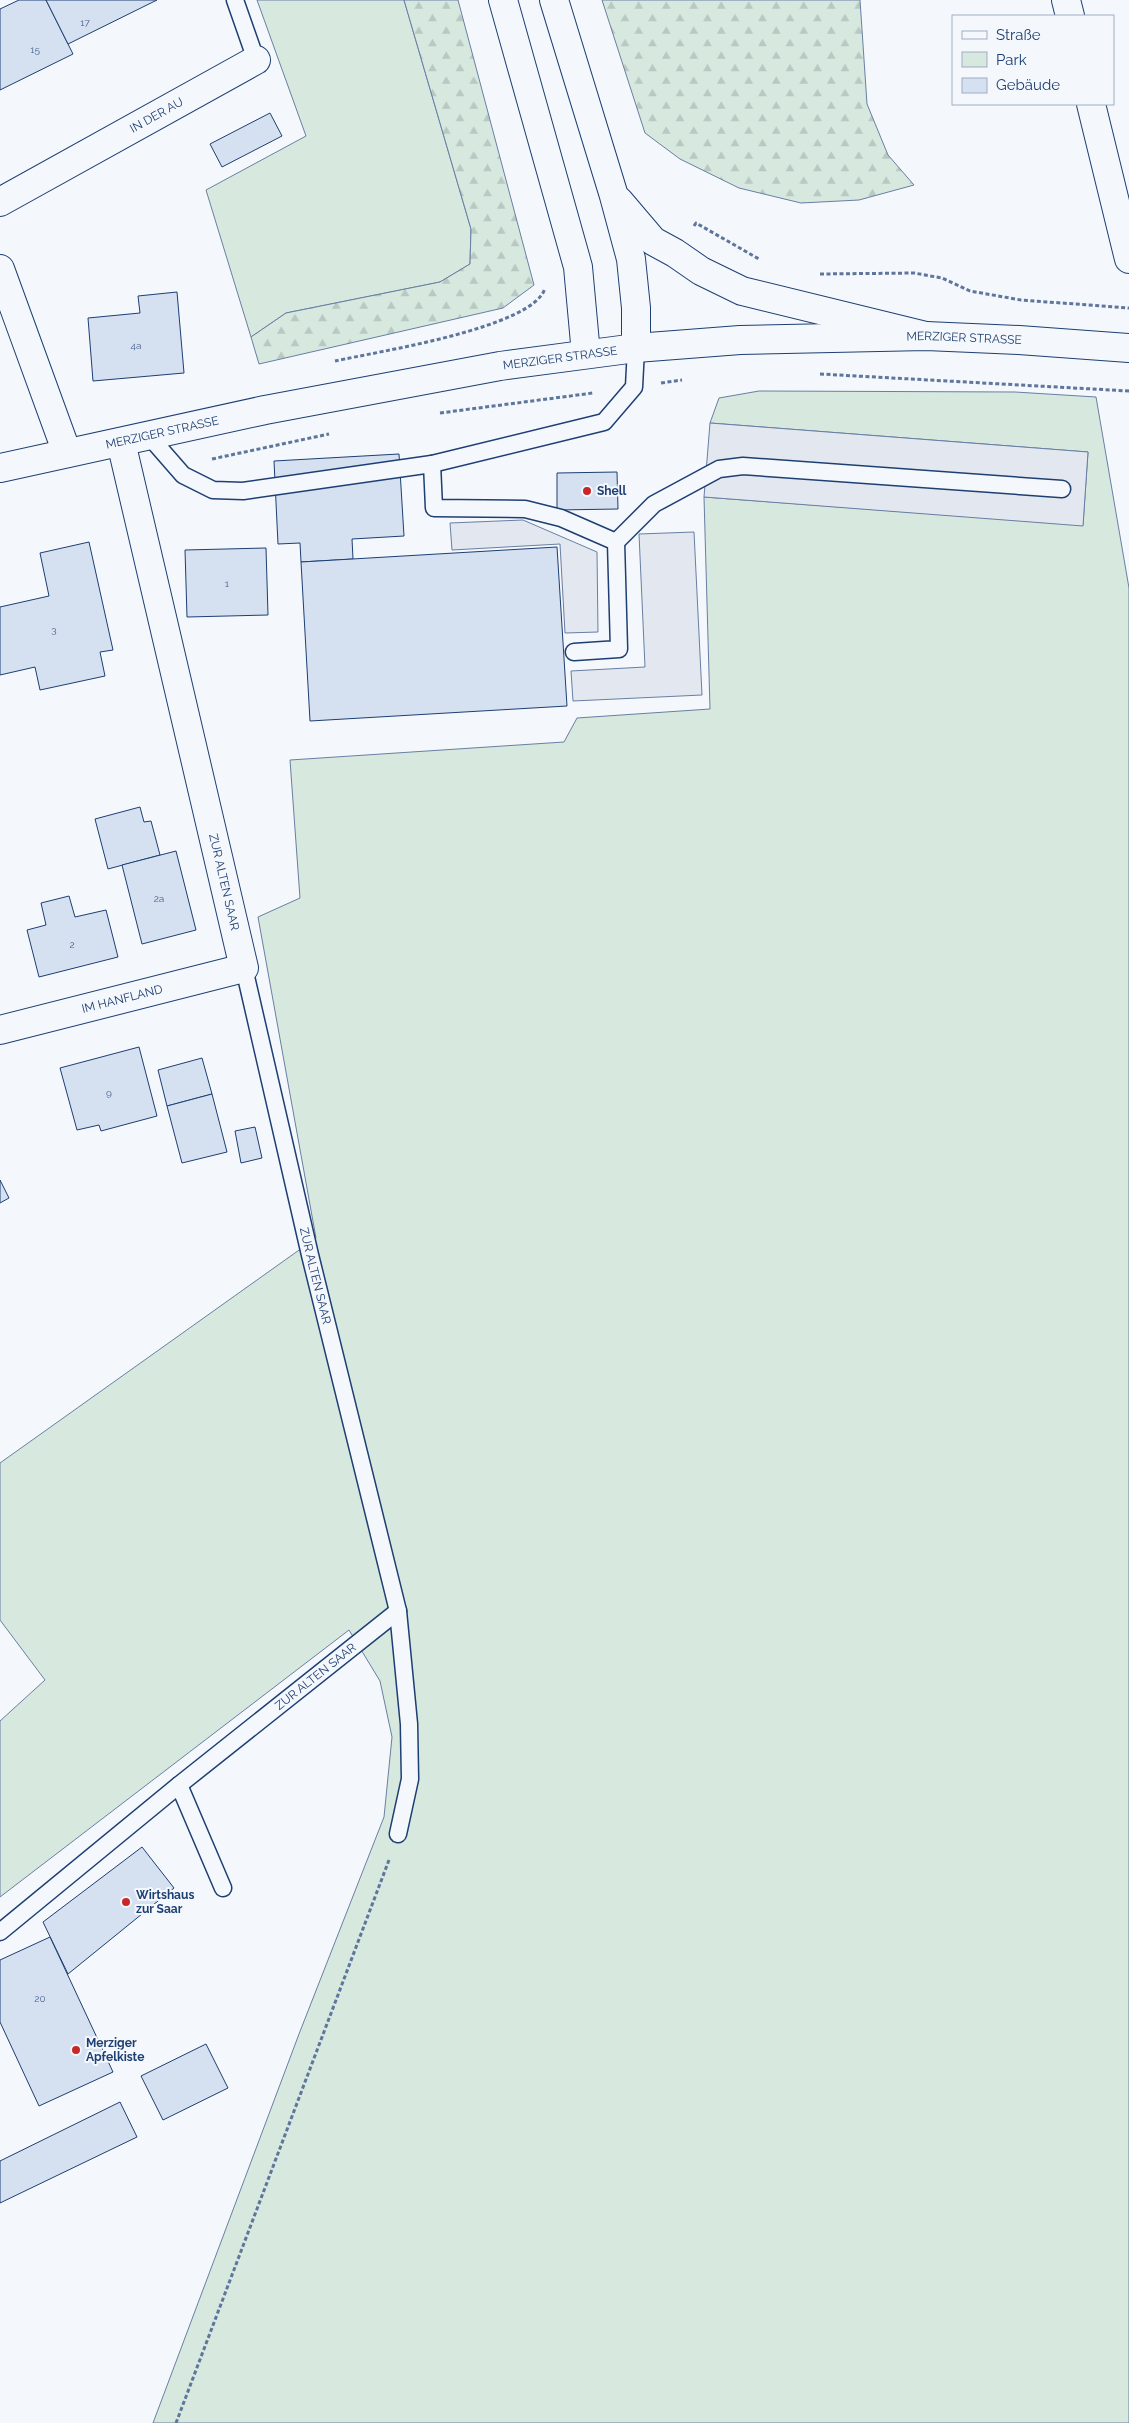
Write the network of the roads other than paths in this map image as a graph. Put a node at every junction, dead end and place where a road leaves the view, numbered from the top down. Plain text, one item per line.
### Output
1 (235, 0) edge
2 (504, 0) edge
3 (554, 0) edge
4 (1066, 0) edge
5 (1070, 15) edge
6 (256, 60) joint
7 (1091, 105) edge
8 (614, 196) junction
9 (0, 202) edge
10 (1129, 259) edge
11 (0, 269) edge
12 (926, 336) junction
13 (636, 348) junction
14 (1129, 348) edge
15 (586, 354) junction
16 (149, 436) junction
17 (121, 442) junction
18 (67, 453) junction
19 (432, 464) junction
20 (0, 468) edge
21 (1062, 489) dead end
22 (616, 542) junction
23 (574, 652) dead end
24 (244, 968) junction
25 (0, 1030) edge
26 (398, 1611) junction
27 (179, 1785) junction
28 (398, 1834) road end
29 (223, 1888) dead end
30 (0, 1932) edge

1 - 6 lane, IN DER AU
2 - 15 main road
3 - 8 main road
4 - 5 main road
6 - 9 main road, IN DER AU
7 - 10 main road
8 - 12 main road
8 - 13 main road
11 - 18 main road
12 - 13 main road, MERZIGER STRASSE
12 - 14 main road, MERZIGER STRASSE
13 - 15 main road, MERZIGER STRASSE
13 - 19 lane
15 - 16 main road, MERZIGER STRASSE
16 - 17 main road, MERZIGER STRASSE
16 - 19 lane
17 - 18 main road, MERZIGER STRASSE
17 - 24 main road, ZUR ALTEN SAAR
18 - 20 main road, MERZIGER STRASSE
19 - 22 lane
21 - 22 lane
22 - 23 lane
24 - 25 main road, IM HANFLAND
24 - 26 lane, ZUR ALTEN SAAR
26 - 27 lane, ZUR ALTEN SAAR
26 - 28 lane
27 - 29 lane
27 - 30 lane, ZUR ALTEN SAAR

